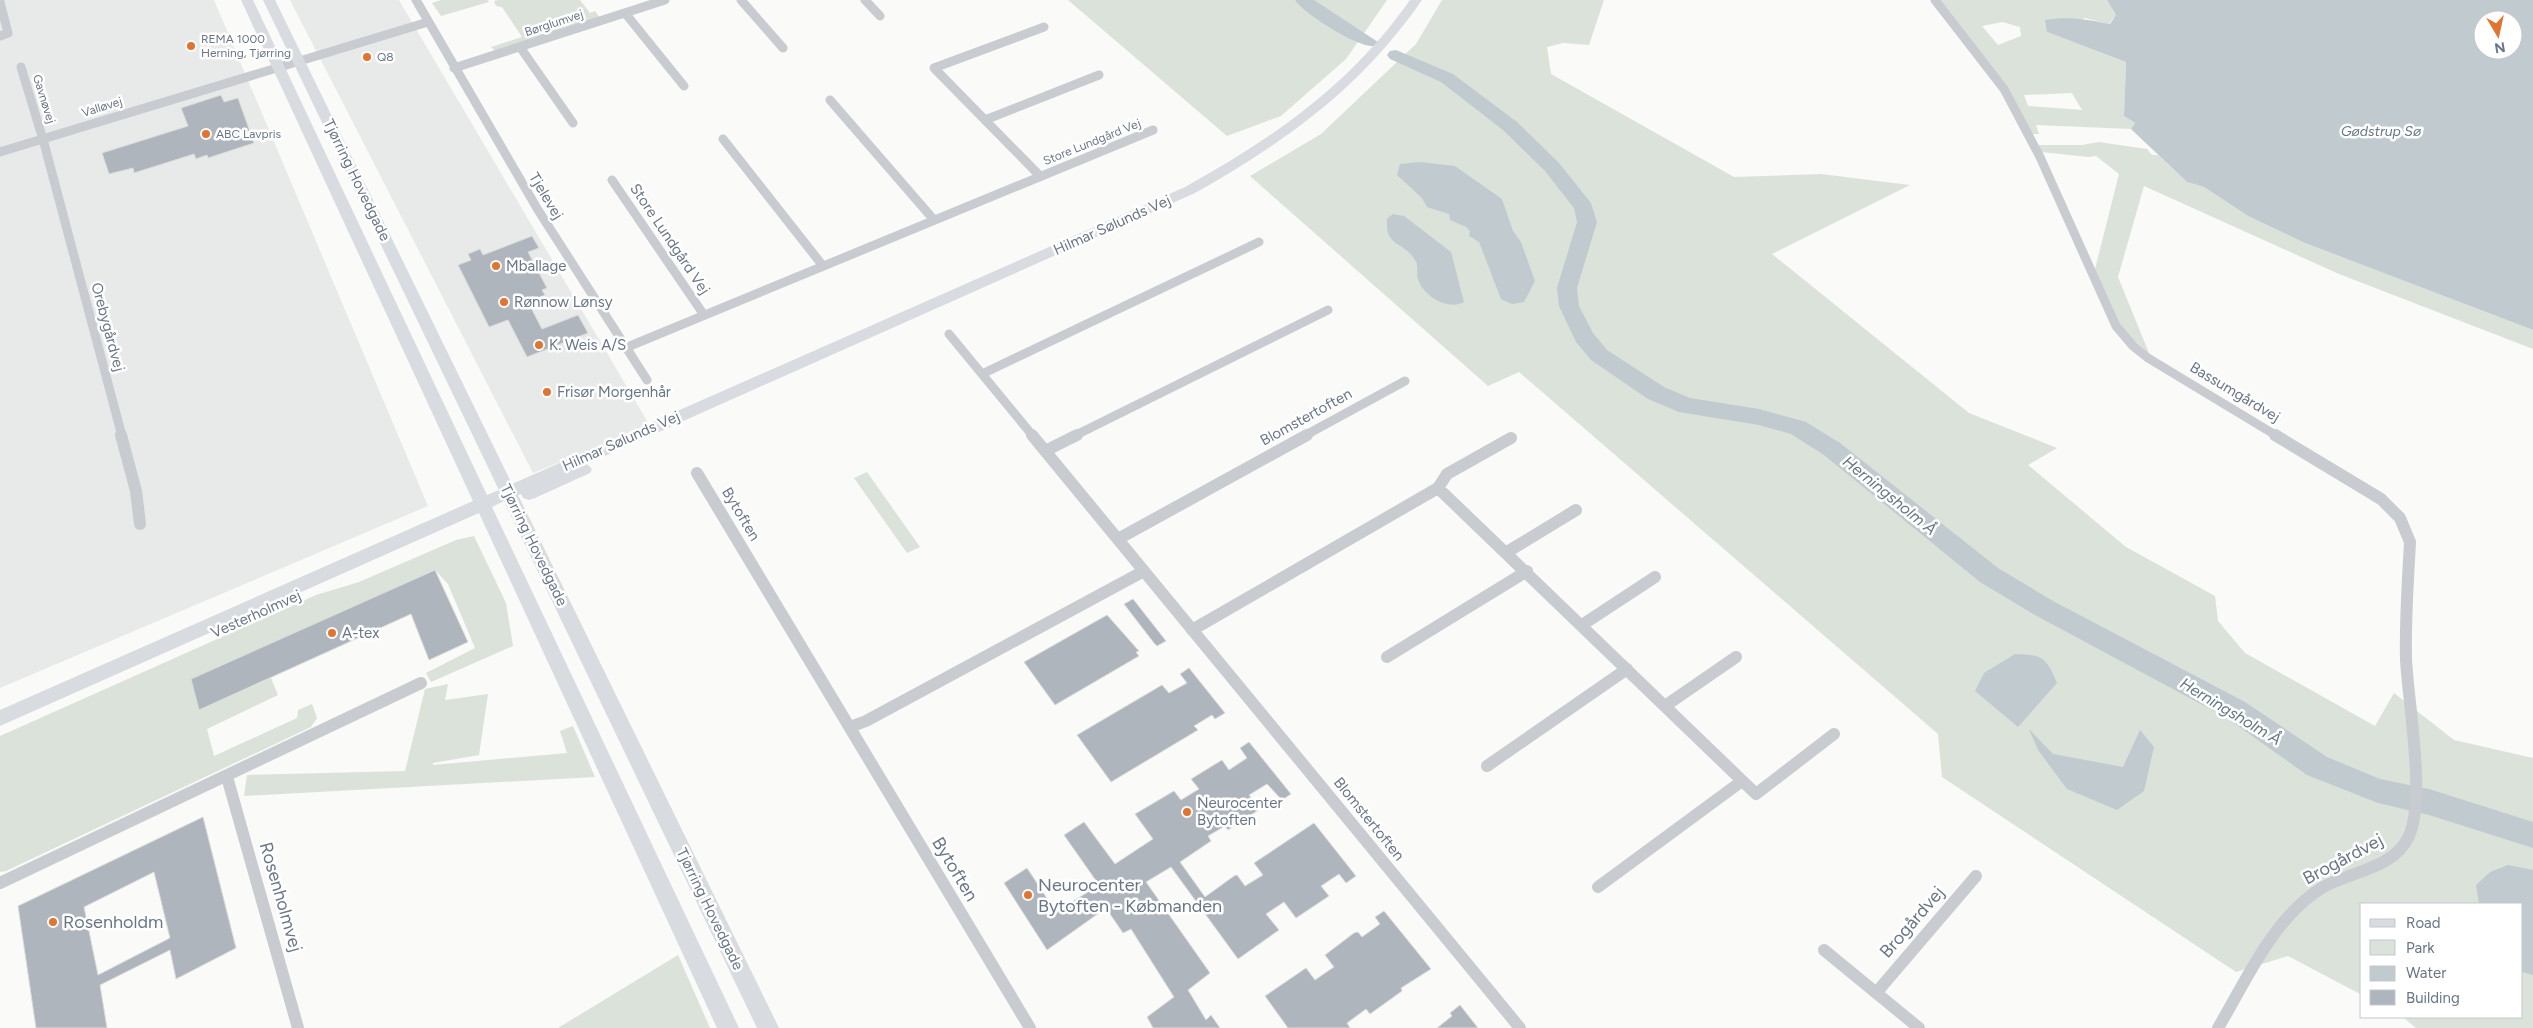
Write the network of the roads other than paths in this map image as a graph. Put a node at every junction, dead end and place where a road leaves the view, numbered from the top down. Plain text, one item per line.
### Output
1 (247, 0) edge
2 (269, 0) edge
3 (416, 0) edge
4 (665, 0) edge
5 (741, 0) edge
6 (865, 0) edge
7 (1416, 0) edge
8 (1935, 0) edge
9 (0, 2) edge
10 (625, 13) junction
11 (880, 16) dead end
12 (426, 19) junction
13 (1044, 27) dead end
14 (0, 36) edge
15 (520, 47) junction
16 (783, 48) dead end
17 (297, 59) junction
18 (277, 65) junction
19 (22, 67) dead end
20 (454, 68) junction
21 (1099, 75) dead end
22 (684, 86) dead end
23 (830, 100) dead end
24 (985, 120) junction
25 (573, 123) dead end
26 (1153, 130) dead end
27 (43, 138) junction
28 (723, 139) dead end
29 (0, 152) edge
30 (1040, 176) junction
31 (612, 180) dead end
32 (934, 220) junction
33 (1259, 242) dead end
34 (823, 266) junction
35 (1328, 310) dead end
36 (704, 315) junction
37 (949, 334) dead end
38 (625, 348) junction
39 (982, 374) junction
40 (647, 380) dead end
41 (1405, 381) dead end
42 (1511, 438) dead end
43 (1045, 451) junction
44 (697, 473) dead end
45 (1438, 488) junction
46 (510, 496) junction
47 (485, 508) junction
48 (1576, 510) dead end
49 (140, 524) dead end
50 (1118, 539) junction
51 (1507, 552) junction
52 (1144, 571) junction
53 (1527, 571) junction
54 (1655, 577) dead end
55 (1582, 625) junction
56 (1192, 630) junction
57 (1387, 657) dead end
58 (1736, 657) dead end
59 (1627, 669) junction
60 (421, 683) dead end
61 (1665, 706) junction
62 (0, 718) edge
63 (850, 728) junction
64 (0, 729) edge
65 (1834, 734) dead end
66 (1487, 766) dead end
67 (227, 776) junction
68 (1742, 781) junction
69 (2414, 821) joint
70 (1976, 876) dead end
71 (0, 883) edge
72 (1598, 888) dead end
73 (1824, 950) dead end
74 (1876, 993) junction
75 (298, 1028) edge
76 (728, 1028) edge
77 (768, 1028) edge
78 (1030, 1028) edge
79 (1520, 1028) edge
80 (1919, 1028) edge
81 (2218, 1028) edge

1 - 18 main road, Tjørring Hovedgade
2 - 17 main road, Tjørring Hovedgade
3 - 12 street, Tjelevej
4 - 10 street, Børglumvej
5 - 16 street
6 - 11 street
7 - 46 main road, Hilmar Sølunds Vej
8 - 69 street, Bassumgårdvej
9 - 14 street
10 - 15 street, Børglumvej
10 - 22 street
12 - 17 street
12 - 20 street, Tjelevej
13 - 24 street, Store Lundgård Vej
15 - 20 street, Børglumvej
15 - 25 street, Børglumvej
17 - 18 street
17 - 46 main road, Tjørring Hovedgade
18 - 27 street, Valløvej
18 - 47 main road, Tjørring Hovedgade
19 - 27 street, Gavnøvej
20 - 38 street, Tjelevej
21 - 24 street
23 - 32 street
24 - 30 street, Store Lundgård Vej
26 - 30 street, Store Lundgård Vej
27 - 29 street, Valløvej
27 - 49 street, Orebygårdvej
28 - 34 street
30 - 32 street, Store Lundgård Vej
31 - 36 street, Store Lundgård Vej
32 - 34 street, Store Lundgård Vej
33 - 39 street
34 - 36 street, Store Lundgård Vej
35 - 43 street
36 - 38 street, Store Lundgård Vej
37 - 39 street, Blomstertoften
38 - 40 street, Tjelevej
39 - 43 street, Blomstertoften
41 - 50 street, Blomstertoften
42 - 45 street
43 - 50 street, Blomstertoften
44 - 63 street, Bytoften
45 - 51 street
45 - 56 street
46 - 47 main road, Vesterholmvej
46 - 77 main road, Tjørring Hovedgade
47 - 62 main road, Vesterholmvej
47 - 64 main road, Vesterholmvej
47 - 76 main road, Tjørring Hovedgade
48 - 51 street
50 - 52 street, Blomstertoften
51 - 53 street
52 - 56 street, Blomstertoften
52 - 63 street
53 - 55 street
53 - 57 street
54 - 55 street
55 - 59 street
56 - 79 street, Blomstertoften
58 - 61 street
59 - 61 street
59 - 66 street
60 - 67 street
61 - 68 street
63 - 78 street, Bytoften
65 - 68 street
67 - 71 street
67 - 75 street, Rosenholmvej
68 - 72 street
69 - 81 street, Brogårdvej
70 - 74 street, Brogårdvej
73 - 74 street
74 - 80 street

